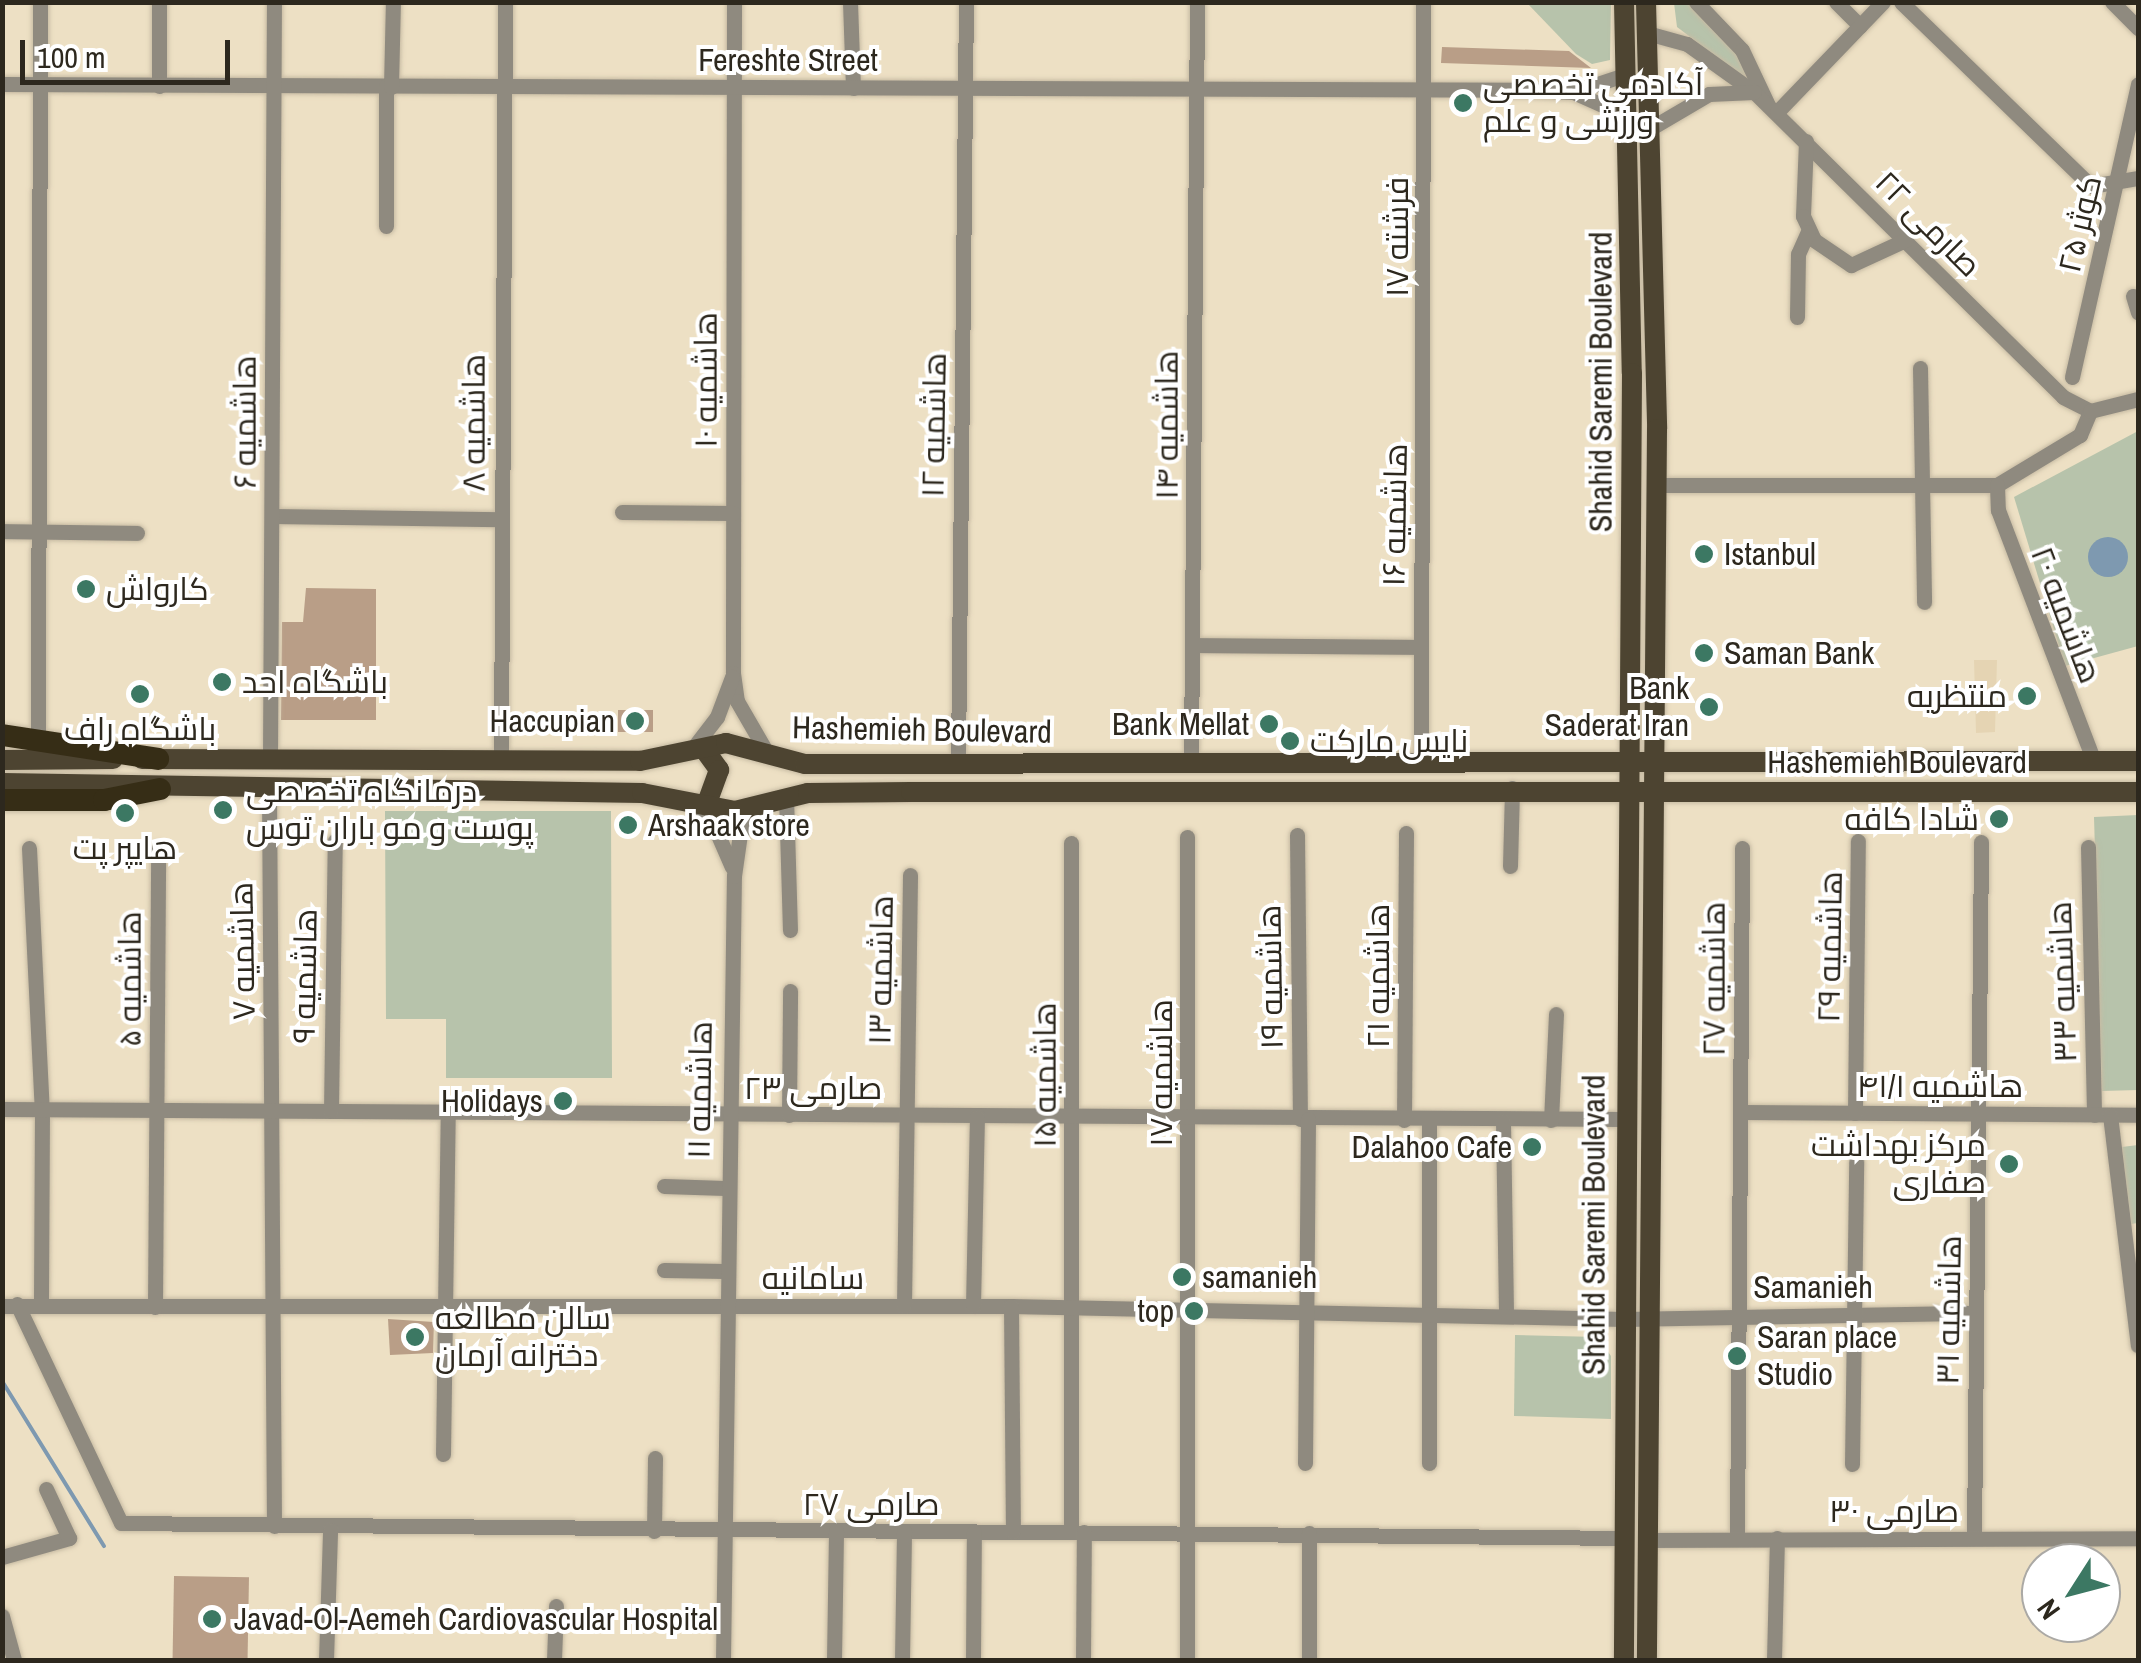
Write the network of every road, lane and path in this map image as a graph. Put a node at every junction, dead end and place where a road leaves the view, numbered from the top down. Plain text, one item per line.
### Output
1 (40, 2) edge
2 (159, 2) edge
3 (274, 2) edge
4 (392, 2) edge
5 (505, 2) edge
6 (734, 2) edge
7 (850, 2) edge
8 (966, 2) edge
9 (1197, 2) edge
10 (1423, 2) edge
11 (1624, 2) edge
12 (1646, 2) edge
13 (1696, 2) edge
14 (1836, 2) edge
15 (1882, 2) edge
16 (1901, 2) edge
17 (2112, 2) edge
18 (1860, 26) junction
19 (2138, 28) edge
20 (1647, 33) junction
21 (1627, 74) junction
22 (2, 84) edge
23 (2138, 84) edge
24 (40, 85) junction
25 (159, 86) junction
26 (275, 86) junction
27 (388, 86) junction
28 (504, 87) junction
29 (733, 88) junction
30 (853, 88) junction
31 (965, 88) junction
32 (1196, 89) junction
33 (1424, 90) junction
34 (1573, 92) junction
35 (1754, 92) junction
36 (1773, 108) junction
37 (1627, 116) junction
38 (1651, 128) junction
39 (1806, 141) junction
40 (2138, 178) edge
41 (2118, 185) junction
42 (386, 226) dead end
43 (1808, 232) junction
44 (1906, 240) junction
45 (2133, 296) dead end
46 (2138, 312) edge
47 (1797, 317) dead end
48 (1920, 368) dead end
49 (1632, 373) junction
50 (1655, 373) junction
51 (2072, 377) dead end
52 (1424, 383) joint
53 (2138, 399) edge
54 (2090, 411) junction
55 (1656, 485) junction
56 (1920, 485) junction
57 (1998, 485) junction
58 (622, 512) dead end
59 (734, 513) junction
60 (272, 516) junction
61 (501, 518) junction
62 (2, 531) edge
63 (40, 531) junction
64 (137, 533) dead end
65 (1924, 602) dead end
66 (1193, 645) junction
67 (1421, 648) junction
68 (733, 673) junction
69 (2, 735) edge
70 (38, 735) junction
71 (696, 751) junction
72 (766, 752) junction
73 (158, 759) junction
74 (270, 759) junction
75 (2, 760) edge
76 (501, 760) junction
77 (2129, 761) edge
78 (958, 762) junction
79 (1110, 762) junction
80 (1190, 762) junction
81 (1421, 762) junction
82 (1630, 762) junction
83 (1656, 762) junction
84 (2094, 762) junction
85 (2, 783) edge
86 (1512, 788) junction
87 (160, 789) junction
88 (1631, 790) junction
89 (1655, 790) junction
90 (269, 791) junction
91 (1109, 792) junction
92 (2128, 792) edge
93 (776, 799) junction
94 (2, 800) edge
95 (697, 802) junction
96 (1406, 833) dead end
97 (1296, 835) dead end
98 (1187, 837) dead end
99 (334, 841) dead end
100 (1858, 841) dead end
101 (1981, 842) dead end
102 (1071, 843) dead end
103 (29, 848) dead end
104 (1742, 848) dead end
105 (2088, 848) dead end
106 (158, 849) dead end
107 (1510, 866) dead end
108 (910, 875) dead end
109 (734, 876) junction
110 (790, 930) dead end
111 (790, 991) dead end
112 (1556, 1014) dead end
113 (2, 1109) edge
114 (42, 1110) junction
115 (157, 1110) junction
116 (272, 1111) junction
117 (448, 1111) junction
118 (330, 1112) junction
119 (1740, 1112) junction
120 (1855, 1113) junction
121 (726, 1114) junction
122 (1978, 1114) junction
123 (789, 1115) junction
124 (2102, 1115) junction
125 (2138, 1115) edge
126 (906, 1116) junction
127 (977, 1117) junction
128 (1073, 1118) junction
129 (1189, 1118) junction
130 (1304, 1119) junction
131 (1404, 1120) junction
132 (1429, 1120) junction
133 (1551, 1120) junction
134 (1623, 1120) junction
135 (1502, 1121) junction
136 (1856, 1162) dead end
137 (664, 1186) dead end
138 (725, 1188) junction
139 (664, 1270) dead end
140 (725, 1271) junction
141 (10, 1305) edge
142 (41, 1306) junction
143 (724, 1306) junction
144 (904, 1306) junction
145 (973, 1306) junction
146 (1011, 1306) junction
147 (156, 1307) junction
148 (1072, 1307) junction
149 (275, 1308) junction
150 (442, 1308) junction
151 (1188, 1309) junction
152 (1306, 1312) junction
153 (1976, 1313) junction
154 (1430, 1314) junction
155 (1738, 1314) junction
156 (1855, 1314) junction
157 (1506, 1315) junction
158 (1624, 1320) junction
159 (1650, 1320) junction
160 (2138, 1345) edge
161 (443, 1454) dead end
162 (655, 1458) dead end
163 (1306, 1463) dead end
164 (1430, 1464) dead end
165 (1852, 1464) dead end
166 (46, 1489) dead end
167 (274, 1526) junction
168 (330, 1530) junction
169 (654, 1531) junction
170 (724, 1531) junction
171 (836, 1531) junction
172 (904, 1531) junction
173 (974, 1532) junction
174 (1013, 1532) junction
175 (1078, 1532) junction
176 (1188, 1532) junction
177 (1309, 1533) junction
178 (1622, 1538) junction
179 (1737, 1538) junction
180 (1777, 1538) junction
181 (1974, 1538) junction
182 (2138, 1538) edge
183 (1649, 1540) junction
184 (2, 1557) edge
185 (556, 1606) dead end
186 (2, 1616) edge
187 (14, 1660) edge
188 (326, 1660) edge
189 (554, 1660) edge
190 (723, 1660) edge
191 (834, 1660) edge
192 (902, 1660) edge
193 (973, 1660) edge
194 (1083, 1660) edge
195 (1187, 1660) edge
196 (1309, 1660) edge
197 (1624, 1660) edge
198 (1648, 1660) edge
199 (1774, 1660) edge

1 - 24 street
2 - 25 street
3 - 26 street, هاشمیه ۶
4 - 27 street
5 - 28 street, هاشمیه ۸
6 - 29 street, هاشمیه ۱۰
7 - 30 street
8 - 31 street, هاشمیه ۱۲
9 - 32 street, هاشمیه ۱۴
10 - 33 street, فرشته ۱۷
11 - 21 main road, Shahid Saremi Boulevard
12 - 20 main road, Shahid Saremi Boulevard
13 - 36 street
14 - 18 street
15 - 18 street
16 - 41 street
17 - 19 street
18 - 36 street
20 - 35 street, صارمی ۲۲
20 - 38 main road, Shahid Saremi Boulevard
21 - 34 street, Fereshte Street
21 - 37 main road, Shahid Saremi Boulevard
22 - 24 street, Fereshte Street
23 - 41 street, کوثر ۲۵
24 - 25 street, Fereshte Street
24 - 63 street
25 - 26 street, Fereshte Street
26 - 27 street, Fereshte Street
26 - 60 street, هاشمیه ۶
27 - 28 street, Fereshte Street
27 - 42 street
28 - 29 street, Fereshte Street
28 - 61 street, هاشمیه ۸
29 - 30 street, Fereshte Street
29 - 59 street, هاشمیه ۱۰
30 - 31 street, Fereshte Street
31 - 32 street, Fereshte Street
31 - 78 street, هاشمیه ۱۲
32 - 33 street, Fereshte Street
32 - 66 street, هاشمیه ۱۴
33 - 34 street, Fereshte Street
33 - 52 street, فرشته ۱۷
34 - 37 street, Fereshte Street
35 - 36 street, صارمی ۲۲
35 - 38 street
36 - 39 street, صارمی ۲۲
37 - 49 main road, Shahid Saremi Boulevard
38 - 50 main road, Shahid Saremi Boulevard
39 - 43 street
39 - 44 street, صارمی ۲۲
40 - 41 street
41 - 51 street, کوثر ۲۵
43 - 44 street
43 - 47 street
44 - 54 street, صارمی ۲۲
45 - 46 street
48 - 56 street
49 - 50 main road
49 - 82 main road, Shahid Saremi Boulevard
50 - 55 main road, Shahid Saremi Boulevard
52 - 67 street, هاشمیه ۱۶
53 - 54 street
54 - 57 street
55 - 56 street
55 - 83 main road, Shahid Saremi Boulevard
56 - 57 street
56 - 65 street
57 - 84 street, هاشمیه ۲۰
58 - 59 street
59 - 68 street, هاشمیه ۱۰
60 - 61 street
60 - 74 street, هاشمیه ۶
61 - 76 street, هاشمیه ۸
62 - 63 street
63 - 64 street
63 - 70 street
66 - 67 street
66 - 80 street, هاشمیه ۱۴
67 - 81 street, هاشمیه ۱۶
68 - 71 street
68 - 72 street
69 - 70 highway
70 - 73 highway
71 - 72 main road, Hashemieh Boulevard
71 - 76 main road, Hashemieh Boulevard
71 - 95 main road
72 - 78 main road, Hashemieh Boulevard
73 - 74 main road, Hashemieh Boulevard
73 - 75 main road, Hashemieh Boulevard
74 - 76 main road, Hashemieh Boulevard
77 - 84 main road, Hashemieh Boulevard
77 - 92 main road
78 - 79 main road, Hashemieh Boulevard
79 - 80 main road, Hashemieh Boulevard
79 - 91 main road
80 - 81 main road, Hashemieh Boulevard
81 - 82 main road, Hashemieh Boulevard
82 - 83 main road, Hashemieh Boulevard
82 - 88 main road, Shahid Saremi Boulevard
83 - 84 main road, Hashemieh Boulevard
83 - 89 main road, Shahid Saremi Boulevard
85 - 87 main road, Hashemieh Boulevard
86 - 88 main road, Hashemieh Boulevard
86 - 91 main road, Hashemieh Boulevard
86 - 107 street
87 - 90 main road, Hashemieh Boulevard
87 - 94 highway
88 - 89 main road, Hashemieh Boulevard
88 - 134 main road, Shahid Saremi Boulevard
89 - 92 main road, Hashemieh Boulevard
89 - 159 main road, Shahid Saremi Boulevard
90 - 95 main road, Hashemieh Boulevard
90 - 116 street, هاشمیه ۷
91 - 93 main road, Hashemieh Boulevard
93 - 95 main road, Hashemieh Boulevard
93 - 109 street
93 - 110 street
95 - 109 street
96 - 131 street, هاشمیه ۲۱
97 - 130 street, هاشمیه ۱۹
98 - 129 street, هاشمیه ۱۷
99 - 118 street, هاشمیه ۹
100 - 120 street, هاشمیه ۲۹
101 - 122 street, هاشمیه ۳۱
102 - 128 street, هاشمیه ۱۵
103 - 114 street
104 - 119 street, هاشمیه ۲۷
105 - 124 street, هاشمیه ۳۳
106 - 115 street, هاشمیه ۵
108 - 126 street, هاشمیه ۱۳
109 - 121 street, هاشمیه ۱۱
111 - 123 street
112 - 133 street
113 - 114 street, صارمی ۲۳
114 - 115 street, صارمی ۲۳
114 - 142 street
115 - 116 street, صارمی ۲۳
115 - 147 street, هاشمیه ۵
116 - 118 street, صارمی ۲۳
116 - 149 street, هاشمیه ۷
117 - 118 street, صارمی ۲۳
117 - 121 street, صارمی ۲۳
117 - 150 street
119 - 120 street, هاشمیه ۴۱/۱
119 - 155 street, هاشمیه ۲۷
120 - 122 street, هاشمیه ۴۱/۱
121 - 123 street, صارمی ۲۳
121 - 138 street, هاشمیه ۱۱
122 - 124 street, هاشمیه ۴۱/۱
122 - 153 street, هاشمیه ۳۱
123 - 126 street, صارمی ۲۳
124 - 125 street, هاشمیه ۴۱/۱
124 - 160 street, هاشمیه ۳۳
126 - 127 street, صارمی ۲۳
126 - 144 street, هاشمیه ۱۳
127 - 128 street, صارمی ۲۳
127 - 145 street
128 - 129 street, صارمی ۲۳
128 - 148 street, هاشمیه ۱۵
129 - 130 street, صارمی ۲۳
129 - 151 street, هاشمیه ۱۷
130 - 131 street, صارمی ۲۳
130 - 152 street, هاشمیه ۱۹
131 - 132 street, صارمی ۲۳
132 - 135 street, صارمی ۲۳
132 - 154 street
133 - 134 street, صارمی ۲۳
133 - 135 street, صارمی ۲۳
134 - 158 main road, Shahid Saremi Boulevard
135 - 157 street
136 - 156 street
137 - 138 street
138 - 140 street, هاشمیه ۱۱
139 - 140 street
140 - 143 street, هاشمیه ۱۱
141 - 142 street, سامانیه
141 - 167 street, صارمی ۲۷
142 - 147 street, سامانیه
143 - 144 street, سامانیه
143 - 150 street, سامانیه
143 - 170 street, هاشمیه ۱۱
144 - 145 street, سامانیه
145 - 146 street, سامانیه
146 - 148 street, سامانیه
146 - 174 street
147 - 149 street, سامانیه
148 - 151 street, سامانیه
148 - 175 street, هاشمیه ۱۵
149 - 150 street, سامانیه
149 - 167 street, هاشمیه ۷
150 - 161 street
151 - 152 street, سامانیه
151 - 176 street, هاشمیه ۱۷
152 - 154 street, سامانیه
152 - 163 street, هاشمیه ۱۹
153 - 156 street, Samanieh
153 - 181 street, هاشمیه ۳۱
154 - 157 street, سامانیه
154 - 164 street
155 - 156 street, Samanieh
155 - 159 street, Samanieh
155 - 179 street, هاشمیه ۲۷
156 - 165 street
157 - 158 street, سامانیه
158 - 159 street, Samanieh
158 - 178 main road, Shahid Saremi Boulevard
159 - 183 main road, Shahid Saremi Boulevard
162 - 169 street
166 - 184 street
167 - 168 street, صارمی ۲۷
168 - 169 street, صارمی ۲۷
168 - 188 street
169 - 170 street, صارمی ۲۷
170 - 171 street, صارمی ۲۷
170 - 190 street, هاشمیه ۱۱
171 - 172 street, صارمی ۲۷
171 - 191 street
172 - 173 street, صارمی ۲۷
172 - 192 street
173 - 174 street, صارمی ۲۷
173 - 193 street
174 - 175 street, صارمی ۲۷
175 - 176 street, صارمی ۲۷
175 - 194 street, هاشمیه ۱۵
176 - 177 street, صارمی ۲۷
176 - 195 street, هاشمیه ۱۷
177 - 178 street, صارمی ۲۷
177 - 196 street
178 - 197 main road, Shahid Saremi Boulevard
179 - 180 street, صارمی ۳۰
179 - 183 street, صارمی ۳۰
180 - 181 street, صارمی ۳۰
180 - 199 street
181 - 182 street, صارمی ۳۰
183 - 198 main road, Shahid Saremi Boulevard
185 - 189 street
186 - 187 street

